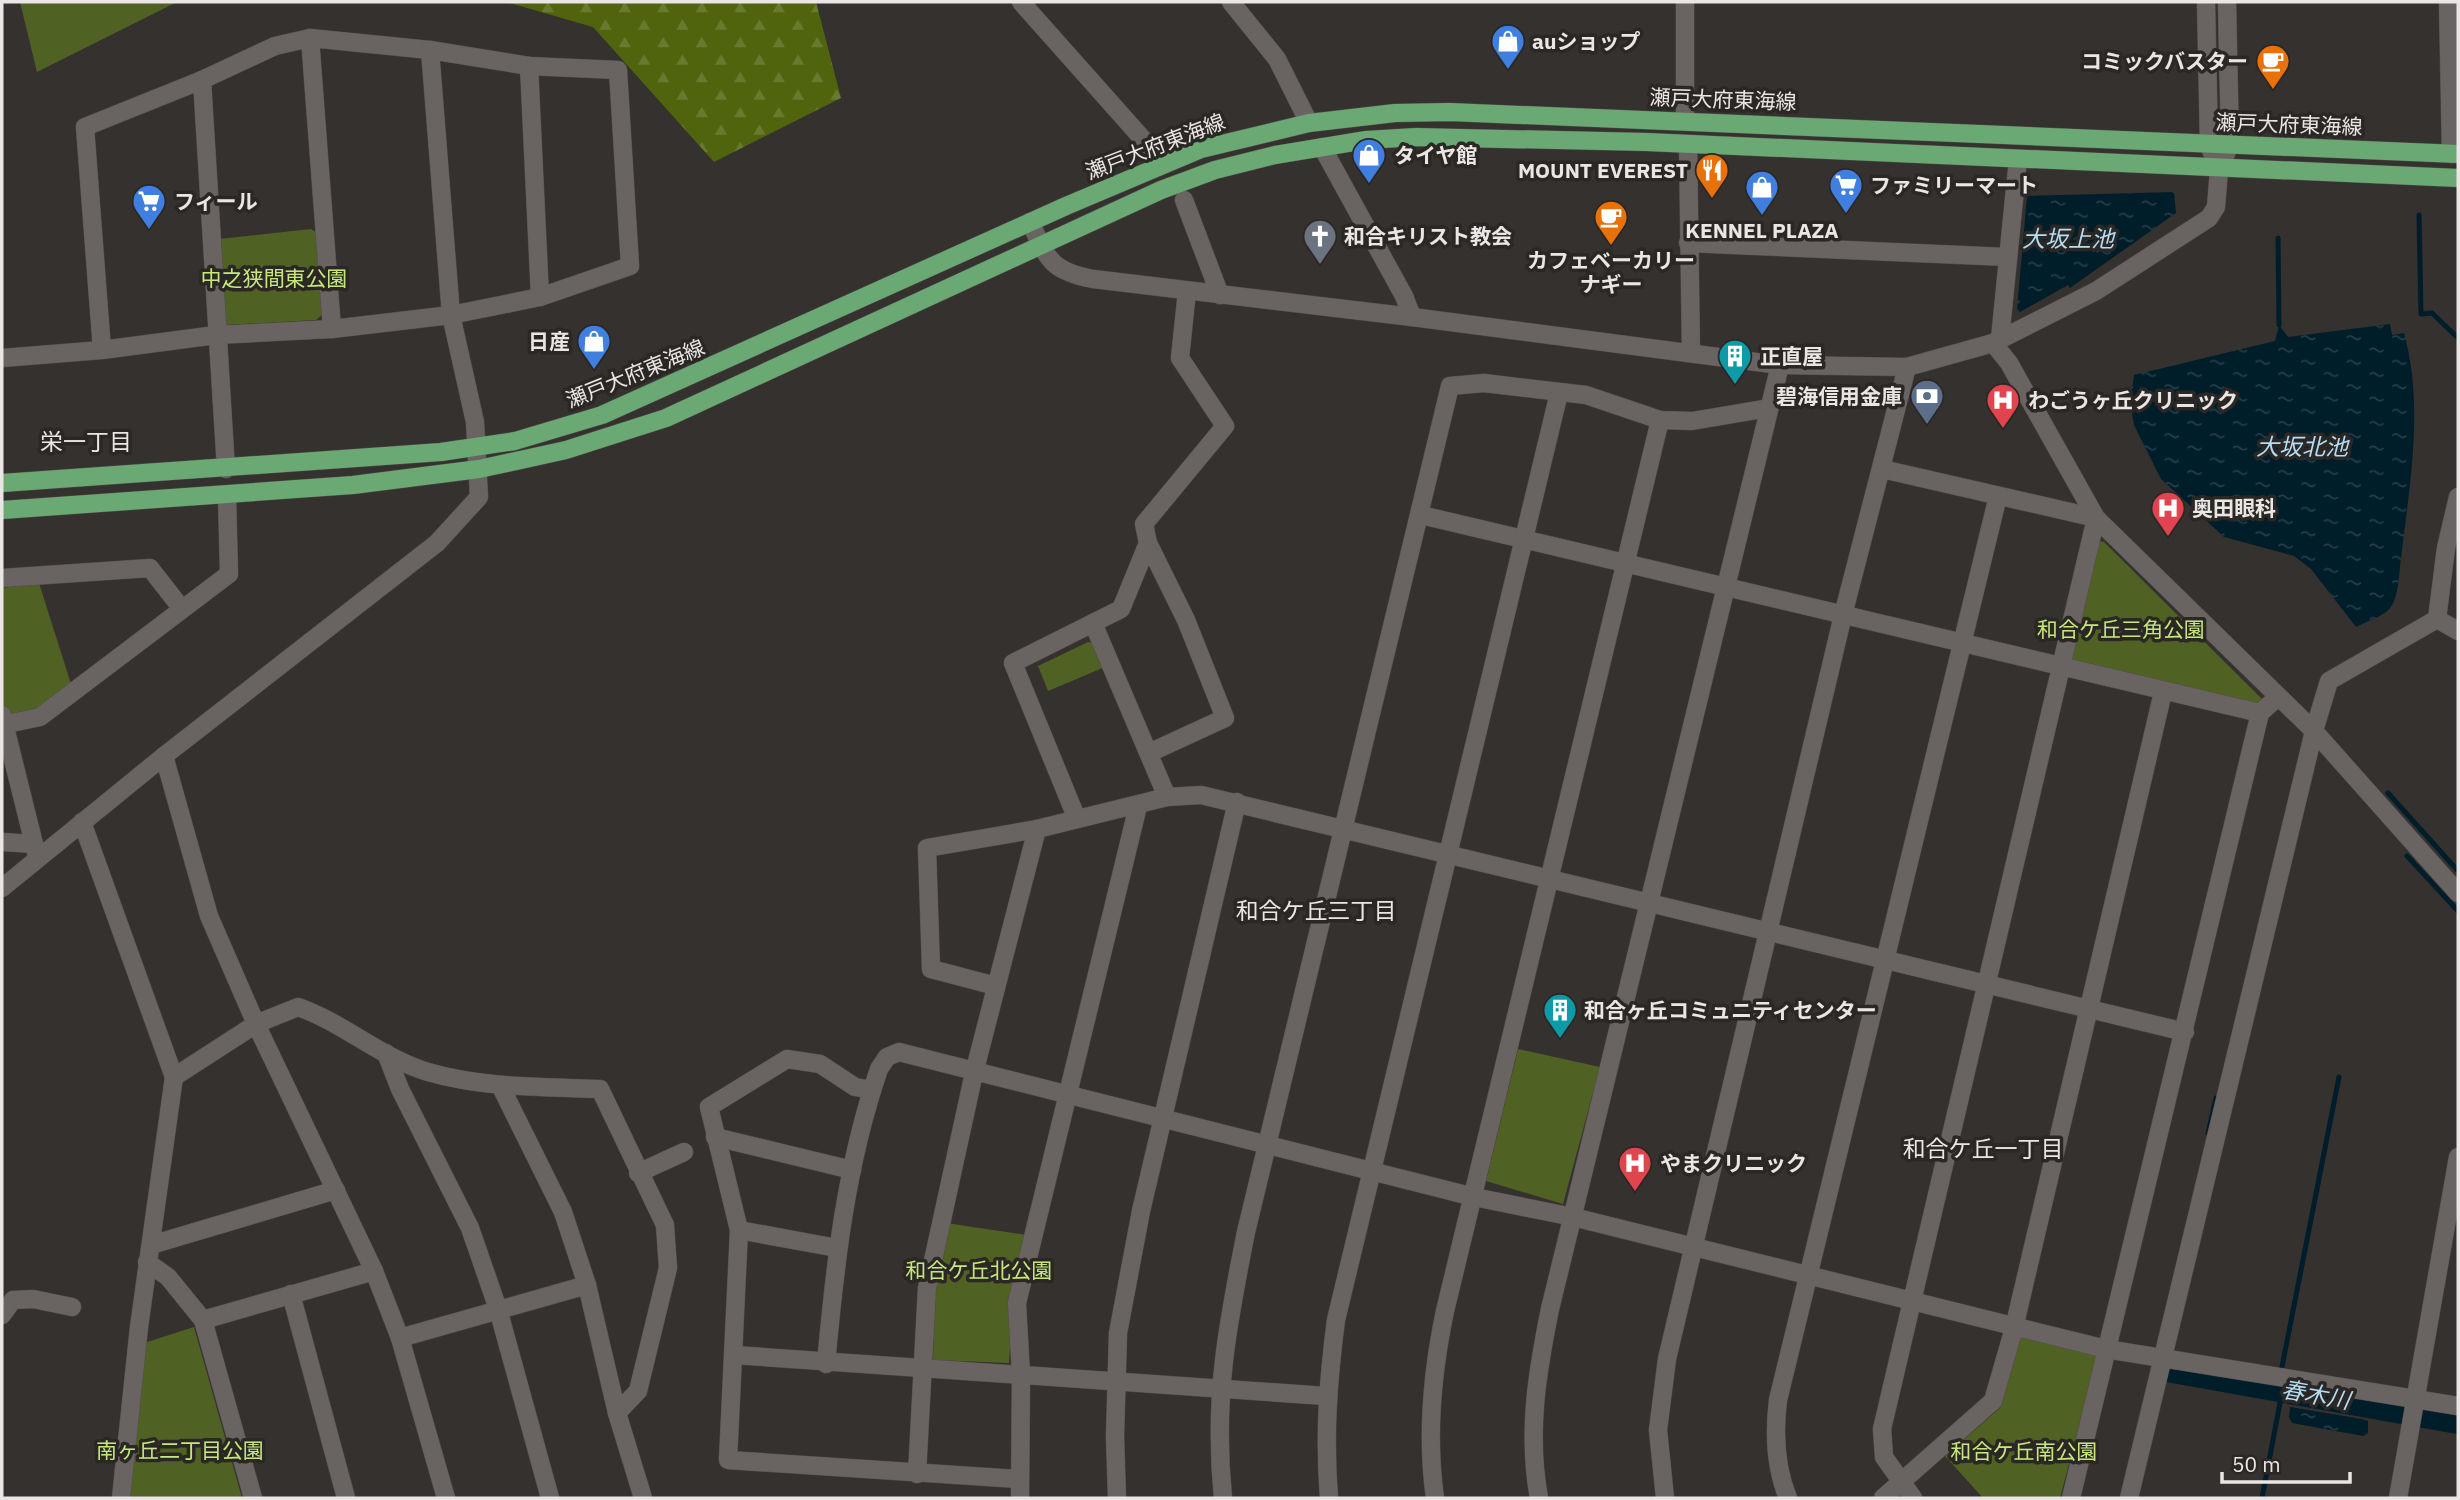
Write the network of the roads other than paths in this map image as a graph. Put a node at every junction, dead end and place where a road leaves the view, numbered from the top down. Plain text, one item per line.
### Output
1 (1021, 2) edge
2 (1231, 2) edge
3 (1685, 2) edge
4 (2206, 2) edge
5 (2227, 2) edge
6 (2448, 2) edge
7 (310, 38) junction
8 (430, 50) junction
9 (529, 66) junction
10 (202, 80) junction
11 (1685, 120) junction
12 (1309, 123) junction
13 (1688, 144) junction
14 (2230, 144) junction
15 (2209, 145) junction
16 (1149, 146) dead end
17 (1322, 147) junction
18 (2455, 154) edge
19 (2018, 159) junction
20 (2219, 170) junction
21 (2458, 178) edge
22 (1184, 200) dead end
23 (1030, 222) junction
24 (1040, 243) junction
25 (1688, 243) junction
26 (2007, 257) junction
27 (1187, 292) junction
28 (1220, 295) junction
29 (540, 297) junction
30 (451, 316) junction
31 (1412, 317) junction
32 (332, 329) junction
33 (216, 335) junction
34 (1996, 341) junction
35 (102, 350) junction
36 (1691, 353) junction
37 (2, 358) edge
38 (1780, 365) junction
39 (1907, 367) junction
40 (1559, 393) junction
41 (1769, 408) junction
42 (1660, 420) junction
43 (477, 446) junction
44 (226, 469) junction
45 (479, 469) junction
46 (1882, 469) junction
47 (2, 483) edge
48 (226, 495) junction
49 (1998, 496) junction
50 (2458, 497) edge
51 (2, 510) edge
52 (1421, 515) junction
53 (2096, 518) junction
54 (1525, 538) junction
55 (1148, 542) junction
56 (1625, 565) junction
57 (2, 578) edge
58 (1725, 587) junction
59 (182, 610) junction
60 (1843, 615) junction
61 (2437, 619) junction
62 (1093, 623) junction
63 (2458, 631) edge
64 (1960, 643) junction
65 (2061, 667) junction
66 (2163, 692) junction
67 (2278, 697) junction
68 (2260, 713) junction
69 (3, 721) edge
70 (2314, 731) junction
71 (1149, 753) junction
72 (164, 756) junction
73 (1167, 797) junction
74 (1237, 802) junction
75 (1138, 806) junction
76 (1077, 819) junction
77 (82, 822) junction
78 (1037, 828) junction
79 (1343, 829) junction
80 (2, 842) edge
81 (36, 851) junction
82 (1448, 854) junction
83 (1550, 878) junction
84 (2, 888) edge
85 (2458, 892) edge
86 (1649, 903) junction
87 (1768, 931) junction
88 (1884, 960) junction
89 (1984, 984) junction
90 (996, 986) junction
91 (2087, 1009) junction
92 (256, 1024) junction
93 (2185, 1032) junction
94 (386, 1053) junction
95 (974, 1073) junction
96 (174, 1077) junction
97 (500, 1085) junction
98 (872, 1090) junction
99 (1066, 1095) junction
100 (1164, 1121) junction
101 (715, 1138) junction
102 (1267, 1143) junction
103 (684, 1152) dead end
104 (2458, 1157) edge
105 (852, 1170) junction
106 (1370, 1170) junction
107 (638, 1173) junction
108 (336, 1191) junction
109 (1474, 1197) junction
110 (1573, 1217) junction
111 (739, 1230) junction
112 (1694, 1247) junction
113 (836, 1248) junction
114 (149, 1254) junction
115 (374, 1271) junction
116 (1808, 1275) junction
117 (587, 1285) junction
118 (291, 1294) junction
119 (1911, 1301) junction
120 (72, 1307) dead end
121 (498, 1309) junction
122 (2, 1315) edge
123 (203, 1320) junction
124 (2014, 1328) junction
125 (400, 1338) junction
126 (2106, 1349) junction
127 (734, 1355) junction
128 (2165, 1360) junction
129 (826, 1364) junction
130 (921, 1370) junction
131 (1021, 1375) junction
132 (1116, 1382) junction
133 (1220, 1389) junction
134 (1326, 1396) junction
135 (2416, 1399) junction
136 (2458, 1406) edge
137 (617, 1413) junction
138 (917, 1474) junction
139 (1018, 1479) junction
140 (1900, 1483) junction
141 (121, 1498) edge
142 (253, 1498) edge
143 (346, 1498) edge
144 (446, 1498) edge
145 (550, 1498) edge
146 (643, 1498) edge
147 (1020, 1498) edge
148 (1117, 1498) edge
149 (1223, 1498) edge
150 (1329, 1498) edge
151 (1435, 1498) edge
152 (1539, 1498) edge
153 (1665, 1498) edge
154 (1788, 1498) edge
155 (1883, 1498) edge
156 (1913, 1498) edge
157 (2071, 1498) edge
158 (2129, 1498) edge
159 (2398, 1498) edge

1 - 16 street
2 - 12 street
3 - 11 street
4 - 15 street
5 - 14 street
6 - 18 street
7 - 8 street
7 - 10 street
7 - 32 street
8 - 9 street
8 - 30 street
9 - 29 street
9 - 29 street
10 - 33 street
10 - 35 street
11 - 12 main road, 瀬戸大府東海線
11 - 15 main road, 瀬戸大府東海線
12 - 23 main road, 瀬戸大府東海線
13 - 17 main road, 瀬戸大府東海線
13 - 19 main road, 瀬戸大府東海線
13 - 25 street
14 - 15 main road, 瀬戸大府東海線
14 - 18 main road, 瀬戸大府東海線
14 - 20 street
15 - 20 street
17 - 24 main road, 瀬戸大府東海線
17 - 31 street
19 - 20 main road, 瀬戸大府東海線
19 - 26 street
20 - 21 main road, 瀬戸大府東海線
20 - 34 street
22 - 28 street
23 - 24 street
23 - 43 main road, 瀬戸大府東海線
24 - 27 street
24 - 45 main road, 瀬戸大府東海線
25 - 26 street
25 - 36 street
26 - 34 street
27 - 28 street
27 - 55 street
28 - 31 street
29 - 30 street
30 - 32 street
30 - 43 street
31 - 36 street
32 - 33 street
33 - 35 street
33 - 44 street
34 - 39 street
34 - 53 street
35 - 37 street
36 - 38 street
38 - 39 street
38 - 41 street
39 - 46 street
40 - 42 street
40 - 52 street
40 - 54 street
41 - 42 street
41 - 58 street
42 - 56 street
43 - 44 main road, 瀬戸大府東海線
43 - 45 street
44 - 47 main road, 瀬戸大府東海線
45 - 48 main road, 瀬戸大府東海線
45 - 72 street
46 - 49 street
46 - 60 street
48 - 51 main road, 瀬戸大府東海線
48 - 59 street
49 - 53 street
49 - 64 street
50 - 61 street
52 - 54 street
52 - 79 street
53 - 65 street
53 - 67 street
54 - 56 street
54 - 82 street
55 - 62 street
55 - 71 street
56 - 58 street
56 - 83 street
57 - 59 street
58 - 60 street
58 - 86 street
59 - 69 street
60 - 64 street
60 - 87 street
61 - 63 street
61 - 70 street
62 - 71 street
62 - 76 street
64 - 65 street
64 - 88 street
65 - 66 street
65 - 89 street
66 - 68 street
66 - 91 street
67 - 68 street
67 - 70 street
68 - 93 street
69 - 81 street
70 - 85 street
70 - 128 street
71 - 73 street
72 - 77 street
72 - 92 street
73 - 74 street
73 - 75 street
74 - 79 street
74 - 100 street
75 - 76 street
75 - 99 street
76 - 78 street
77 - 81 street
77 - 96 street
78 - 90 street
78 - 90 street
79 - 82 street
79 - 102 street
80 - 81 street
81 - 84 street
82 - 83 street
82 - 106 street
83 - 86 street
83 - 109 street
86 - 87 street
86 - 110 street
87 - 88 street
87 - 112 street
88 - 89 street
88 - 116 street
89 - 91 street
89 - 119 street
90 - 95 street
91 - 93 street
91 - 124 street
92 - 94 street
92 - 96 street
92 - 108 street
93 - 126 street
94 - 97 street
94 - 121 street
95 - 98 street
95 - 99 street
95 - 130 street
96 - 114 street
97 - 107 street
97 - 117 street
98 - 101 street
98 - 105 street
99 - 100 street
99 - 131 street
100 - 102 street
100 - 132 street
101 - 105 street
101 - 111 street
102 - 106 street
102 - 133 street
103 - 107 street
104 - 135 street
105 - 113 street
106 - 109 street
106 - 134 street
107 - 137 street
108 - 114 street
108 - 115 street
109 - 110 street
109 - 151 street
110 - 112 street
110 - 152 street
111 - 113 street
111 - 127 street
112 - 116 street
112 - 153 street
113 - 129 street
114 - 123 street
114 - 141 street
115 - 118 street
115 - 125 street
116 - 119 street
116 - 154 street
117 - 121 street
117 - 137 street
118 - 123 street
118 - 143 street
119 - 124 street
119 - 140 street
120 - 122 street
121 - 125 street
121 - 145 street
123 - 142 street
124 - 126 street
124 - 140 street
125 - 144 street
126 - 128 street
126 - 157 street
127 - 129 street
127 - 138 street
128 - 135 street
128 - 158 street
129 - 130 street
130 - 131 street
130 - 138 street
131 - 132 street
131 - 139 street
132 - 133 street
132 - 148 street
133 - 134 street
133 - 149 street
134 - 150 street
135 - 136 street
135 - 159 street
137 - 146 street
138 - 139 street
139 - 147 street
140 - 155 street
140 - 156 street

